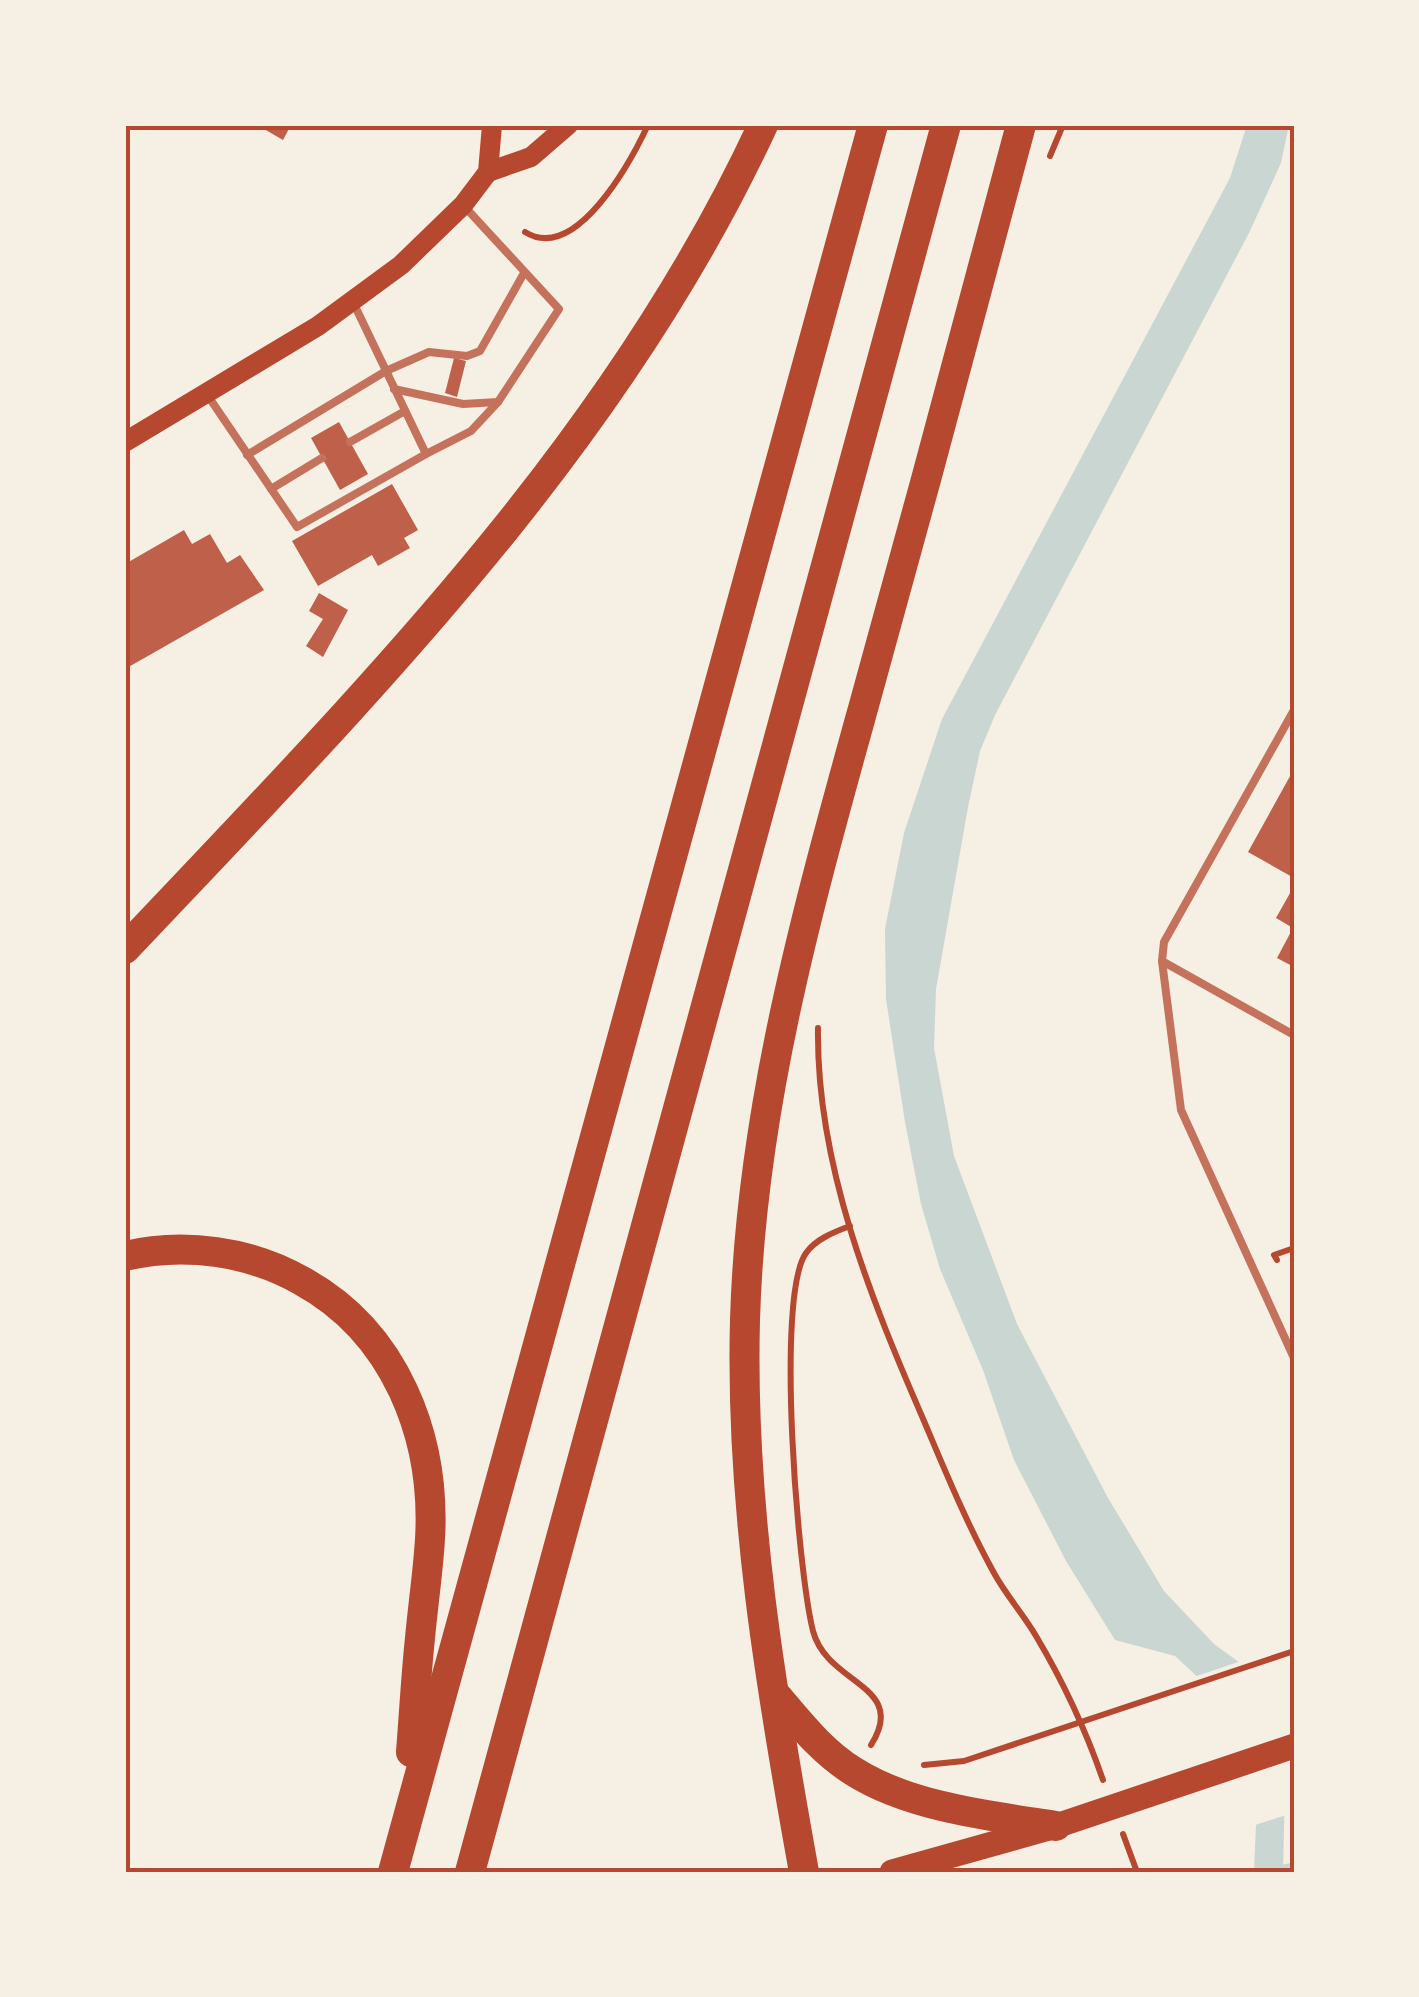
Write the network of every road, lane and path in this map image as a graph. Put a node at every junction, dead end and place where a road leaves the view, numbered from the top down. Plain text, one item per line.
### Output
1 (492, 125) edge
2 (568, 125) edge
3 (648, 125) edge
4 (763, 125) edge
5 (873, 125) edge
6 (946, 125) edge
7 (1021, 125) edge
8 (1063, 125) edge
9 (1046, 171) dead end
10 (488, 172) junction
11 (463, 204) junction
12 (525, 232) dead end
13 (524, 273) junction
14 (354, 302) junction
15 (386, 371) junction
16 (394, 390) junction
17 (206, 393) junction
18 (498, 402) junction
19 (405, 411) junction
20 (125, 442) edge
21 (350, 442) dead end
22 (426, 454) junction
23 (247, 455) junction
24 (322, 458) dead end
25 (271, 489) junction
26 (1294, 710) edge
27 (125, 949) edge
28 (1162, 961) junction
29 (821, 1012) dead end
30 (1294, 1035) edge
31 (850, 1226) junction
32 (1294, 1248) edge
33 (125, 1256) edge
34 (1281, 1270) dead end
35 (1294, 1358) edge
36 (1294, 1650) edge
37 (776, 1694) junction
38 (1294, 1746) edge
39 (884, 1756) dead end
40 (911, 1764) dead end
41 (1105, 1785) dead end
42 (1118, 1820) dead end
43 (405, 1825) junction
44 (1056, 1826) junction
45 (392, 1872) edge
46 (470, 1872) edge
47 (804, 1872) edge
48 (892, 1872) edge
49 (1136, 1872) edge

1 - 10 main road
2 - 10 main road
3 - 12 path
4 - 27 highway
5 - 43 highway
6 - 46 highway
7 - 37 highway
8 - 9 path
10 - 11 main road
11 - 13 lane
11 - 14 main road
13 - 15 lane
13 - 18 lane
14 - 15 lane
14 - 17 main road
15 - 16 lane
15 - 23 lane
16 - 18 lane
16 - 19 lane
17 - 20 main road
17 - 23 lane
18 - 22 lane
19 - 21 lane
19 - 22 lane
22 - 25 lane
23 - 25 lane
24 - 25 lane
26 - 28 lane
28 - 30 lane
28 - 35 lane
29 - 31 path
31 - 39 path
31 - 41 path
32 - 34 path
33 - 43 highway
36 - 40 path
37 - 44 highway
37 - 47 highway
38 - 44 main road
42 - 49 path
43 - 45 highway
44 - 48 main road

